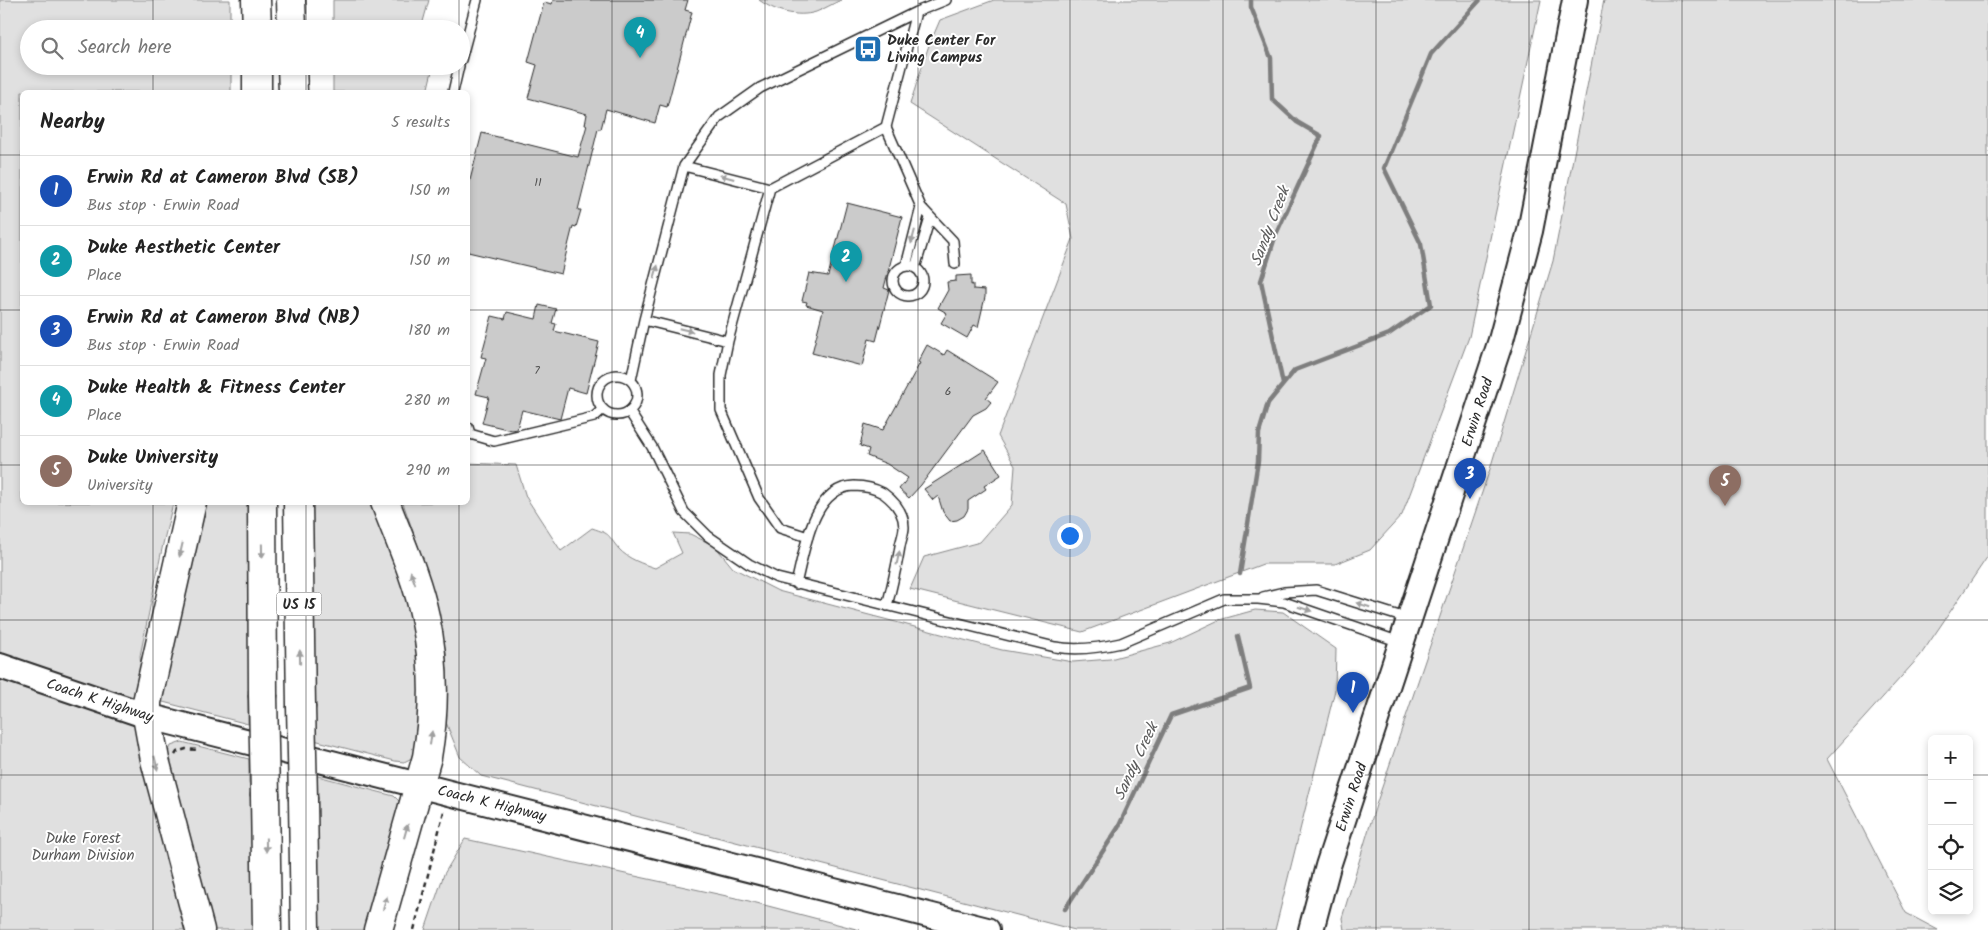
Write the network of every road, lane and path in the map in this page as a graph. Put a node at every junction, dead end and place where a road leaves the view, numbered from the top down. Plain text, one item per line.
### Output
1 (256, 0) edge
2 (292, 0) edge
3 (477, 0) edge
4 (946, 0) edge
5 (1575, 0) edge
6 (916, 12) junction
7 (256, 20) edge
8 (292, 20) edge
9 (470, 26) edge
10 (292, 75) edge
11 (457, 75) edge
12 (293, 90) edge
13 (453, 90) edge
14 (886, 127) junction
15 (684, 166) junction
16 (770, 188) junction
17 (921, 208) junction
18 (930, 218) junction
19 (956, 264) dead end
20 (906, 266) junction
21 (915, 268) junction
22 (644, 320) junction
23 (728, 341) junction
24 (631, 380) junction
25 (603, 409) junction
26 (629, 411) junction
27 (470, 434) edge
28 (191, 505) edge
29 (262, 505) edge
30 (298, 505) edge
31 (385, 505) edge
32 (808, 537) junction
33 (796, 584) junction
34 (1258, 599) junction
35 (887, 606) junction
36 (1410, 619) junction
37 (1402, 643) junction
38 (0, 666) edge
39 (146, 716) junction
40 (420, 785) junction
41 (448, 792) junction
42 (200, 930) edge
43 (267, 930) edge
44 (304, 930) edge
45 (378, 930) edge
46 (414, 930) edge
47 (986, 930) edge
48 (1311, 930) edge

1 - 7 highway
2 - 8 highway
3 - 9 lane
4 - 6 lane
5 - 36 main road, Erwin Road
6 - 14 lane
6 - 15 lane
10 - 12 highway
11 - 13 lane
14 - 16 lane
14 - 17 lane
16 -> 15 lane
22 -> 15 lane
16 - 23 lane
17 - 18 lane
17 -> 20 lane
18 - 19 lane
18 - 21 lane
20 - 21 lane
20 - 21 lane
22 -> 23 lane
22 - 24 lane
23 - 32 lane
24 - 25 lane
24 - 26 lane
25 - 26 lane
25 - 27 lane
26 - 33 lane
28 -> 39 highway
29 -> 43 highway, US 15, bridge
44 -> 30 highway, US 15, bridge
40 -> 31 highway
32 - 33 lane
35 -> 32 lane
33 - 35 lane
34 - 35 lane
36 -> 34 lane
34 -> 37 lane
36 - 37 main road, Erwin Road
37 - 48 main road, Erwin Road
38 - 39 main road, Coach K Highway
39 - 40 main road, Coach K Highway
39 -> 42 highway
40 - 41 main road, Coach K Highway
45 -> 40 highway
41 - 46 path
41 - 47 main road, Coach K Highway

